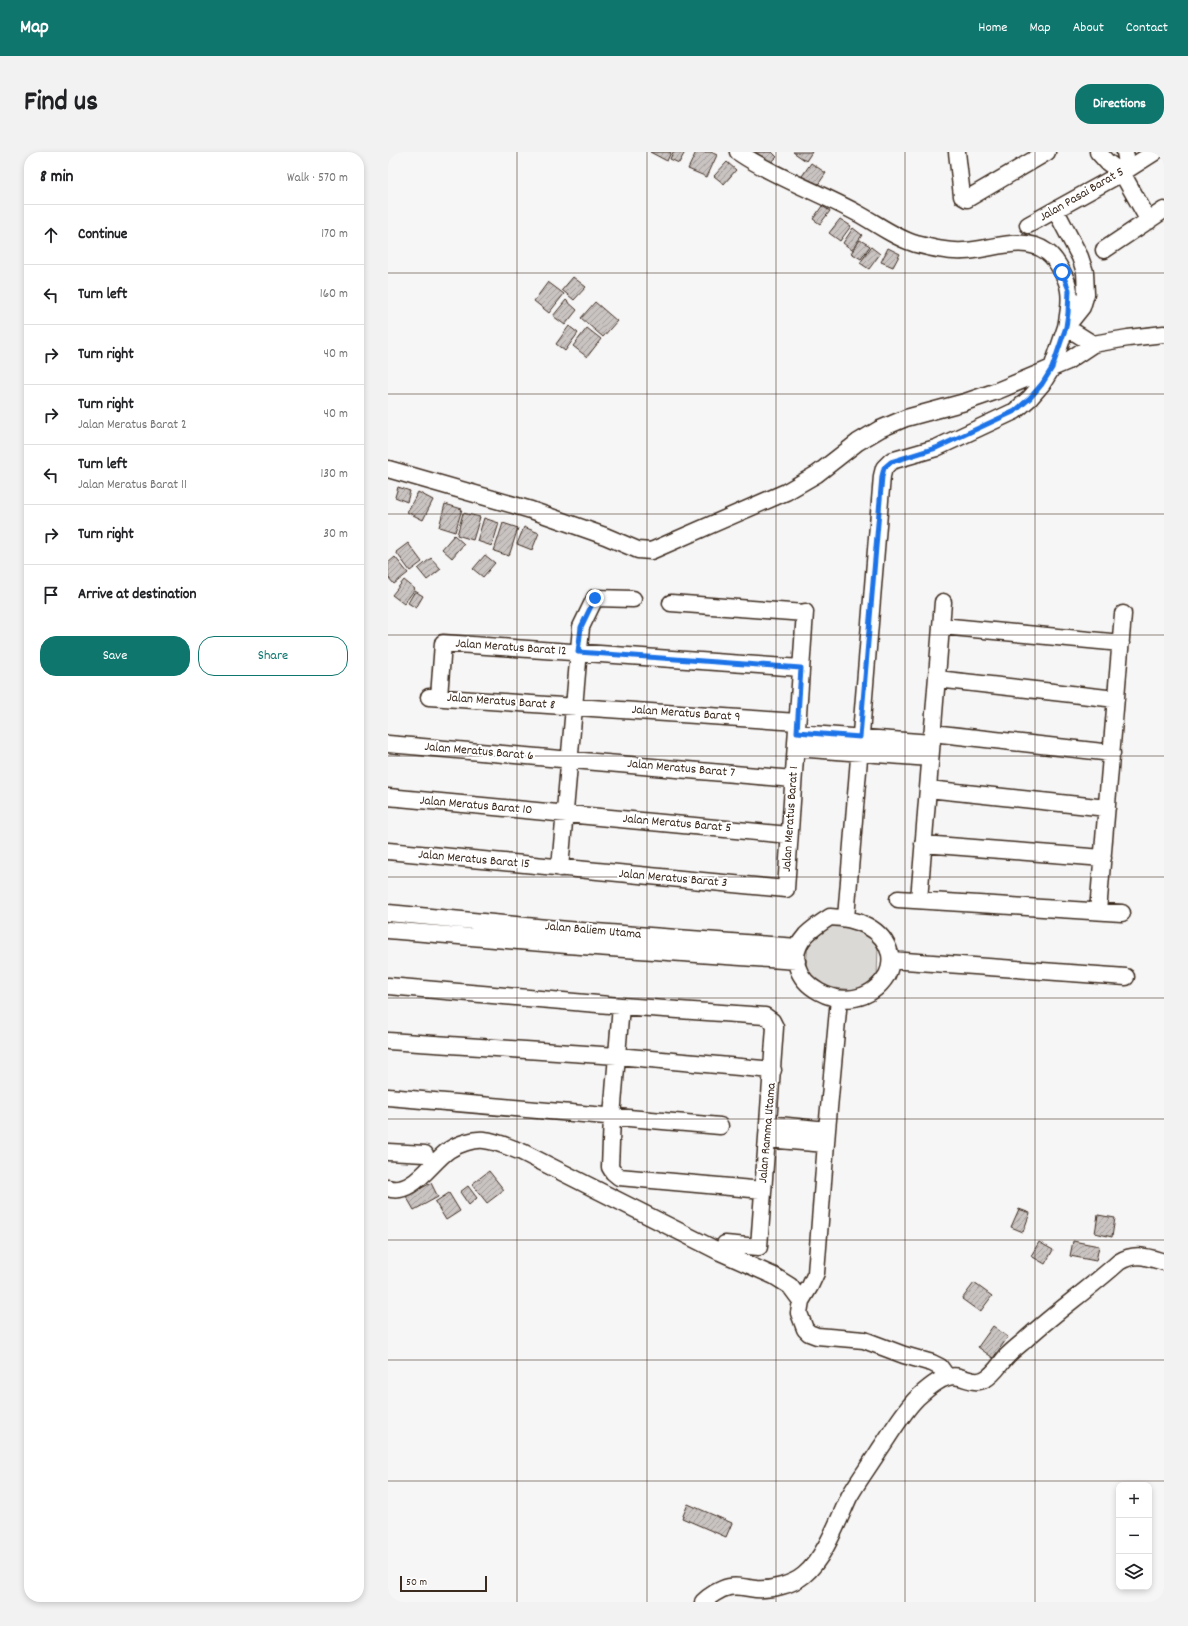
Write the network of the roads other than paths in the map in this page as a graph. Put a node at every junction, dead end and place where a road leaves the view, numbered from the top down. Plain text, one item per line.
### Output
1 (738, 152) edge
2 (957, 152) edge
3 (1047, 152) edge
4 (1098, 152) edge
5 (1125, 152) edge
6 (1155, 152) edge
7 (1122, 173) junction
8 (1164, 210) edge
9 (1056, 211) junction
10 (1149, 221) junction
11 (1028, 225) dead end
12 (1104, 250) dead end
13 (1066, 327) junction
14 (1164, 334) edge
15 (1093, 344) junction
16 (1052, 368) junction
17 (388, 469) edge
18 (632, 598) dead end
19 (943, 602) dead end
20 (671, 603) dead end
21 (1123, 614) dead end
22 (941, 626) junction
23 (1121, 643) junction
24 (578, 652) junction
25 (801, 668) junction
26 (937, 679) junction
27 (434, 697) joint
28 (1116, 699) junction
29 (574, 707) junction
30 (796, 734) junction
31 (860, 737) junction
32 (388, 744) edge
33 (931, 745) junction
34 (859, 753) junction
35 (1112, 753) junction
36 (569, 760) junction
37 (793, 779) junction
38 (928, 789) junction
39 (388, 797) edge
40 (1107, 808) junction
41 (564, 814) junction
42 (789, 835) junction
43 (924, 844) junction
44 (388, 851) edge
45 (1103, 858) junction
46 (560, 868) junction
47 (786, 889) joint
48 (898, 899) dead end
49 (919, 900) junction
50 (1098, 912) junction
51 (388, 913) edge
52 (1122, 913) dead end
53 (846, 918) junction
54 (388, 930) edge
55 (798, 954) junction
56 (891, 960) junction
57 (1126, 977) dead end
58 (388, 986) edge
59 (839, 999) junction
60 (621, 1006) junction
61 (388, 1041) edge
62 (617, 1056) junction
63 (773, 1070) junction
64 (388, 1097) edge
65 (612, 1117) junction
66 (720, 1126) dead end
67 (768, 1131) junction
68 (826, 1137) junction
69 (388, 1152) edge
70 (425, 1154) dead end
71 (388, 1188) edge
72 (763, 1190) junction
73 (725, 1244) dead end
74 (1164, 1262) edge
75 (801, 1301) junction
76 (946, 1378) junction
77 (703, 1602) edge

1 - 13 street
2 - 3 street
4 - 7 street
5 - 7 street
6 - 7 street, Jalan Pasai Barat 5
7 - 9 street, Jalan Pasai Barat 5
7 - 10 street
8 - 10 street
9 - 11 street, Jalan Pasai Barat 5
9 - 13 street
10 - 12 street
13 - 15 street
13 - 16 street
14 - 15 street
15 - 16 street
16 - 17 street
16 - 31 street
18 - 24 street
19 - 22 street
20 - 25 street, Jalan Meratus Barat 1
21 - 23 street
22 - 23 street
22 - 26 street
23 - 28 street
24 - 25 street, Jalan Meratus Barat 12
24 - 27 street, Jalan Meratus Barat 12
24 - 29 street
25 - 30 street, Jalan Meratus Barat 1
26 - 28 street
26 - 33 street
27 - 29 street, Jalan Meratus Barat 8
28 - 35 street
29 - 30 street, Jalan Meratus Barat 9
29 - 36 street
30 - 31 street
30 - 34 street
30 - 37 street, Jalan Meratus Barat 1
31 - 33 street
31 - 34 street
32 - 36 street, Jalan Meratus Barat 6
33 - 34 street
33 - 35 street
33 - 38 street
34 - 53 street
35 - 40 street
36 - 37 street, Jalan Meratus Barat 7
36 - 41 street
37 - 42 street, Jalan Meratus Barat 1
38 - 40 street
38 - 43 street
39 - 41 street, Jalan Meratus Barat 10
40 - 45 street
41 - 42 street, Jalan Meratus Barat 5
41 - 46 street
42 - 47 street, Jalan Meratus Barat 1
43 - 45 street
43 - 49 street
44 - 46 street, Jalan Meratus Barat 15
45 - 50 street
46 - 47 street, Jalan Meratus Barat 3
48 - 49 street
49 - 50 street
50 - 52 street
51 - 55 street, Jalan Baliem Utama
53 - 55 street
53 - 56 street
54 - 55 street, Jalan Baliem Utama
55 - 59 street
56 - 57 street
56 - 59 street
58 - 60 street
59 - 68 street
60 - 62 street
60 - 63 street, Jalan Ramma Utama
61 - 62 street
62 - 63 street
62 - 65 street
63 - 67 street, Jalan Ramma Utama
64 - 65 street
65 - 66 street
65 - 72 street
67 - 68 street
67 - 72 street, Jalan Ramma Utama
68 - 75 street
69 - 70 street
71 - 75 street
72 - 73 street, Jalan Ramma Utama
74 - 76 street
75 - 76 street
76 - 77 street

